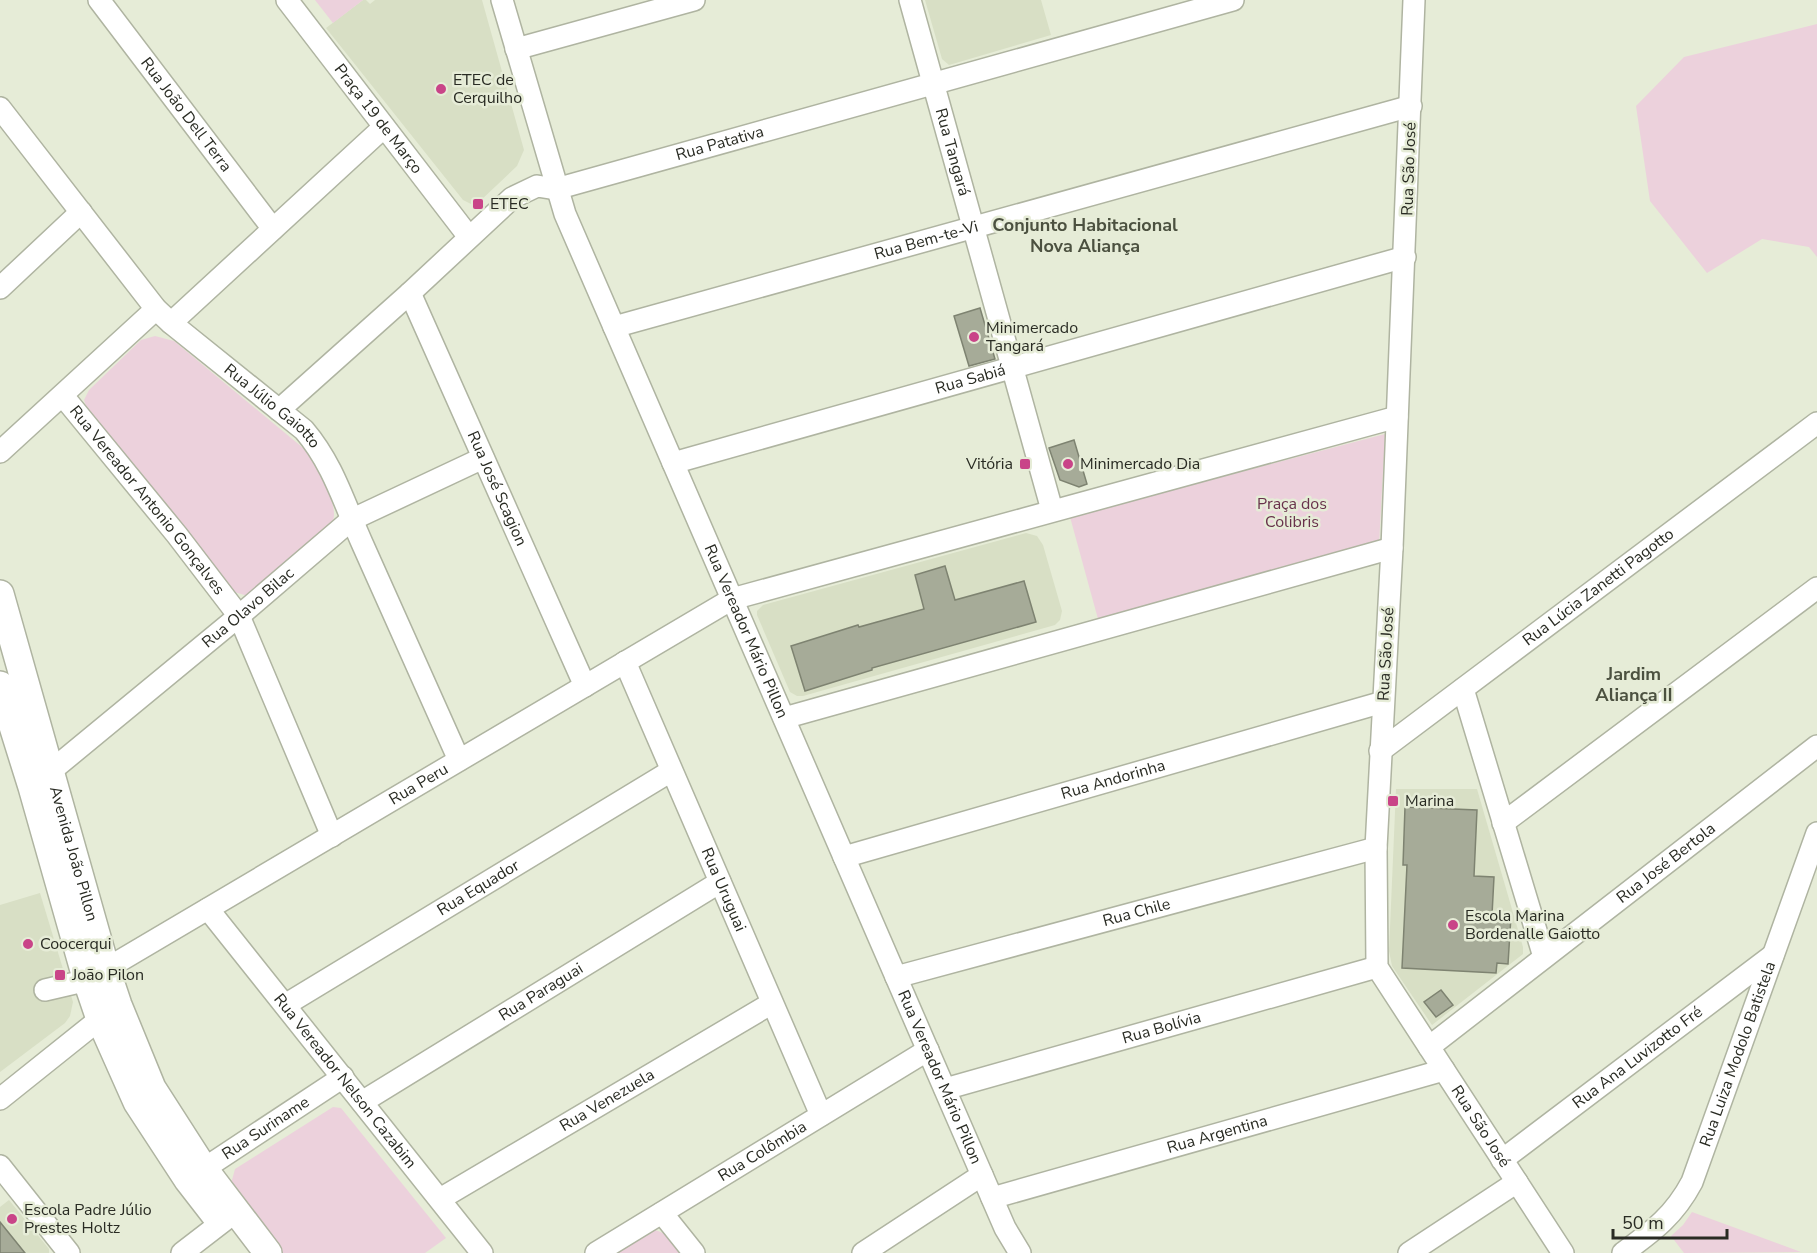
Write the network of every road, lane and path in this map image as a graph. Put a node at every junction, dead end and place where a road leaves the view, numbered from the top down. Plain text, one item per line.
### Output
1 (99, 0) edge
2 (287, 0) edge
3 (502, 0) edge
4 (694, 0) edge
5 (910, 0) edge
6 (1233, 0) edge
7 (1414, 0) edge
8 (658, 5) edge
9 (516, 49) junction
10 (933, 84) junction
11 (1411, 106) junction
12 (0, 108) edge
13 (384, 127) junction
14 (556, 189) junction
15 (81, 212) junction
16 (973, 228) junction
17 (273, 229) junction
18 (468, 237) junction
19 (1405, 257) junction
20 (0, 288) edge
21 (410, 293) junction
22 (163, 316) junction
23 (614, 327) junction
24 (1012, 368) junction
25 (63, 396) junction
26 (279, 410) junction
27 (1397, 417) junction
28 (1817, 423) edge
29 (0, 452) edge
30 (483, 458) junction
31 (673, 463) junction
32 (1052, 510) junction
33 (351, 520) junction
34 (1392, 548) junction
35 (1817, 588) edge
36 (0, 594) edge
37 (732, 599) junction
38 (239, 616) junction
39 (625, 662) junction
40 (0, 685) edge
41 (585, 686) junction
42 (1463, 689) junction
43 (1383, 702) junction
44 (784, 718) junction
45 (1817, 746) edge
46 (1380, 751) junction
47 (459, 760) junction
48 (671, 771) junction
49 (42, 778) junction
50 (1503, 823) junction
51 (1817, 833) edge
52 (332, 836) junction
53 (1376, 848) junction
54 (844, 857) junction
55 (720, 882) junction
56 (208, 909) junction
57 (1773, 955) junction
58 (1544, 957) junction
59 (1377, 967) junction
60 (101, 977) junction
61 (896, 977) junction
62 (45, 990) dead end
63 (772, 1003) junction
64 (285, 1005) junction
65 (100, 1019) junction
66 (1429, 1047) junction
67 (928, 1050) junction
68 (1444, 1070) junction
69 (343, 1077) junction
70 (945, 1089) junction
71 (0, 1099) edge
72 (362, 1102) junction
73 (821, 1115) junction
74 (1502, 1160) junction
75 (0, 1166) edge
76 (196, 1174) junction
77 (982, 1175) junction
78 (1517, 1182) junction
79 (992, 1198) junction
80 (440, 1199) junction
81 (662, 1212) junction
82 (228, 1217) junction
83 (69, 1253) edge
84 (182, 1253) edge
85 (244, 1253) edge
86 (268, 1253) edge
87 (482, 1253) edge
88 (596, 1253) edge
89 (694, 1253) edge
90 (863, 1253) edge
91 (1020, 1253) edge
92 (1409, 1253) edge
93 (1563, 1253) edge
94 (1623, 1253) edge

1 - 17 street, Rua João Dell Terra
2 - 13 street, Praça 19 de Março
3 - 9 street, Rua Vereador Mário Pillon
4 - 8 street
5 - 10 street, Rua Tangará
6 - 10 street, Rua Patativa
7 - 11 street, Rua São José
8 - 9 street
9 - 14 street, Rua Vereador Mário Pillon
10 - 14 street, Rua Patativa
10 - 16 street, Rua Tangará
11 - 16 street, Rua Bem-te-Vi
11 - 19 street, Rua São José
12 - 15 street, Rua Júlio Gaiotto
13 - 17 street
13 - 18 street, Praça 19 de Março
14 - 18 street, Rua Patativa
14 - 23 street, Rua Vereador Mário Pillon
15 - 20 street
15 - 22 street, Rua Júlio Gaiotto
16 - 23 street, Rua Bem-te-Vi
16 - 24 street, Rua Tangará
17 - 22 street
18 - 21 street, Rua Patativa
19 - 24 street, Rua Sabiá
19 - 27 street, Rua São José
21 - 26 street, Rua Patativa
21 - 30 street, Rua José Scagion
22 - 25 street
22 - 26 street, Rua Júlio Gaiotto
23 - 31 street, Rua Vereador Mário Pillon
24 - 31 street, Rua Sabiá
24 - 32 street, Rua Tangará
25 - 29 street
25 - 38 street, Rua Vereador Antonio Gonçalves
26 - 33 street, Rua Júlio Gaiotto
27 - 32 street
27 - 34 street, Rua São José
28 - 42 street, Rua Lúcia Zanetti Pagotto
30 - 33 street, Rua Olavo Bilac
30 - 41 street, Rua José Scagion
31 - 37 street, Rua Vereador Mário Pillon
32 - 37 street
33 - 38 street, Rua Olavo Bilac
33 - 47 street, Rua Júlio Gaiotto
34 - 43 street, Rua São José
34 - 44 street
35 - 50 street
36 - 49 main road, Avenida João Pillon
37 - 39 street, Rua Peru
37 - 44 street, Rua Vereador Mário Pillon
38 - 49 street, Rua Olavo Bilac
38 - 52 street, Rua Vereador Antonio Gonçalves
39 - 41 street, Rua Peru
39 - 48 street, Rua Uruguai
40 - 49 main road, Avenida João Pillon
41 - 47 street, Rua Peru
42 - 46 street, Rua Lúcia Zanetti Pagotto
42 - 50 street
43 - 46 street, Rua São José
43 - 54 street, Rua Andorinha
44 - 54 street, Rua Vereador Mário Pillon
45 - 58 street, Rua José Bertola
46 - 53 street, Rua São José
47 - 52 street, Rua Peru
48 - 55 street, Rua Uruguai
48 - 64 street, Rua Equador
49 - 60 main road, Avenida João Pillon
50 - 58 street
51 - 57 street, Rua Luiza Modolo Batistela
52 - 56 street, Rua Peru
53 - 59 street, Rua São José
53 - 61 street, Rua Chile
54 - 61 street, Rua Vereador Mário Pillon
55 - 63 street, Rua Uruguai
55 - 72 street, Rua Paraguai
56 - 60 street, Rua Peru
56 - 64 street, Rua Vereador Nelson Cazabim
57 - 74 street, Rua Ana Luvizotto Fré
57 - 94 street, Rua Luiza Modolo Batistela
58 - 66 street, Rua José Bertola
59 - 66 street, Rua São José
59 - 70 street, Rua Bolívia
60 - 62 street, Rua Peru
60 - 65 main road, Avenida João Pillon
60 - 76 main road, Avenida João Pillon
61 - 67 street, Rua Vereador Mário Pillon
63 - 73 street, Rua Uruguai
63 - 80 street, Rua Venezuela
64 - 69 street, Rua Vereador Nelson Cazabim
65 - 71 street
65 - 76 main road, Avenida João Pillon
66 - 68 street, Rua São José
67 - 70 street, Rua Vereador Mário Pillon
67 - 73 street, Rua Colômbia
68 - 74 street, Rua São José
68 - 79 street, Rua Argentina
69 - 72 street, Rua Vereador Nelson Cazabim
69 - 76 street, Rua Suriname
70 - 77 street, Rua Vereador Mário Pillon
72 - 80 street, Rua Vereador Nelson Cazabim
73 - 81 street, Rua Colômbia
74 - 78 street, Rua São José
75 - 83 street
76 - 82 main road, Avenida João Pillon
77 - 79 street, Rua Vereador Mário Pillon
77 - 90 street
78 - 92 street
78 - 93 street, Rua São José
79 - 91 street, Rua Vereador Mário Pillon
80 - 87 street, Rua Vereador Nelson Cazabim
81 - 88 street, Rua Colômbia
81 - 89 street
82 - 84 street
82 - 85 main road, Avenida João Pillon
82 - 86 main road, Avenida João Pillon

